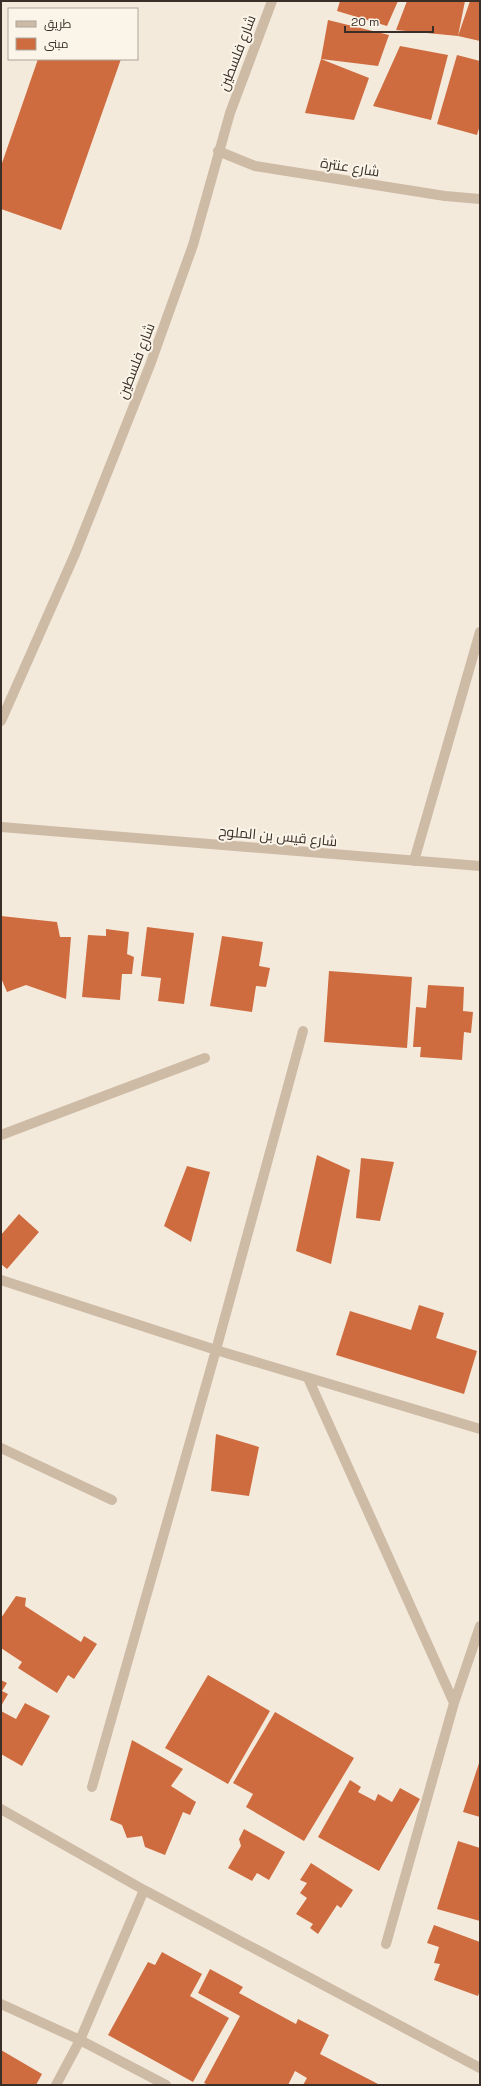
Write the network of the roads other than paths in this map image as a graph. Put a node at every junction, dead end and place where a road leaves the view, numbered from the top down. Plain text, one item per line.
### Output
1 (272, 1) edge
2 (218, 151) junction
3 (480, 199) edge
4 (480, 632) edge
5 (1, 721) edge
6 (1, 827) edge
7 (414, 861) junction
8 (480, 866) edge
9 (303, 1031) dead end
10 (205, 1058) dead end
11 (1, 1135) edge
12 (1, 1280) edge
13 (216, 1350) junction
14 (308, 1378) junction
15 (480, 1429) edge
16 (1, 1448) edge
17 (112, 1500) dead end
18 (480, 1626) edge
19 (478, 1639) edge
20 (454, 1703) junction
21 (92, 1787) dead end
22 (1, 1809) edge
23 (144, 1890) junction
24 (386, 1944) dead end
25 (1, 2004) edge
26 (80, 2040) junction
27 (480, 2068) edge
28 (56, 2085) edge
29 (166, 2085) edge

1 - 2 street, شارع فلسطين
2 - 3 street, شارع عنترة
2 - 5 street, شارع فلسطين
4 - 7 street
6 - 7 street, شارع قيس بن الملوح
7 - 8 street, شارع قيس بن الملوح
9 - 13 street
10 - 11 street
12 - 13 street
13 - 14 street
13 - 21 street
14 - 15 street
14 - 20 street
16 - 17 street
18 - 19 street
19 - 20 street
20 - 24 street
22 - 23 street
23 - 26 street
23 - 27 street
25 - 26 street
26 - 28 street
26 - 29 street

